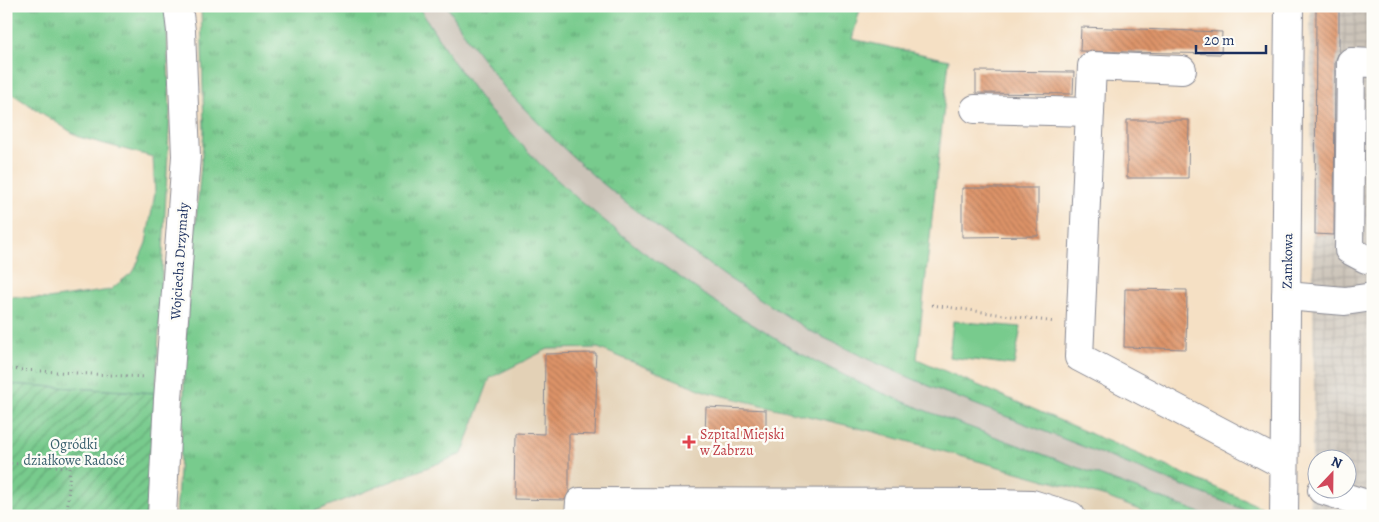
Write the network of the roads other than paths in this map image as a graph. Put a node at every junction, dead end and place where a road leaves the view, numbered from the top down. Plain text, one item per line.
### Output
1 (178, 6) edge
2 (1289, 6) edge
3 (1373, 63) edge
4 (1182, 70) dead end
5 (975, 109) dead end
6 (1090, 112) junction
7 (1373, 259) edge
8 (1286, 296) junction
9 (1373, 297) edge
10 (1284, 473) junction
11 (1306, 483) edge
12 (1354, 500) edge
13 (1373, 506) edge
14 (834, 509) edge
15 (162, 516) edge
16 (579, 516) edge
17 (1071, 516) edge
18 (1284, 516) edge

1 - 15 street, Wojciecha Drzymały
2 - 8 street, Zamkowa
3 - 7 street
4 - 6 street
5 - 6 street
6 - 10 street
8 - 9 street
8 - 10 street, Zamkowa
10 - 11 street
10 - 18 street, Zamkowa
12 - 13 street
14 - 16 street
14 - 17 street

